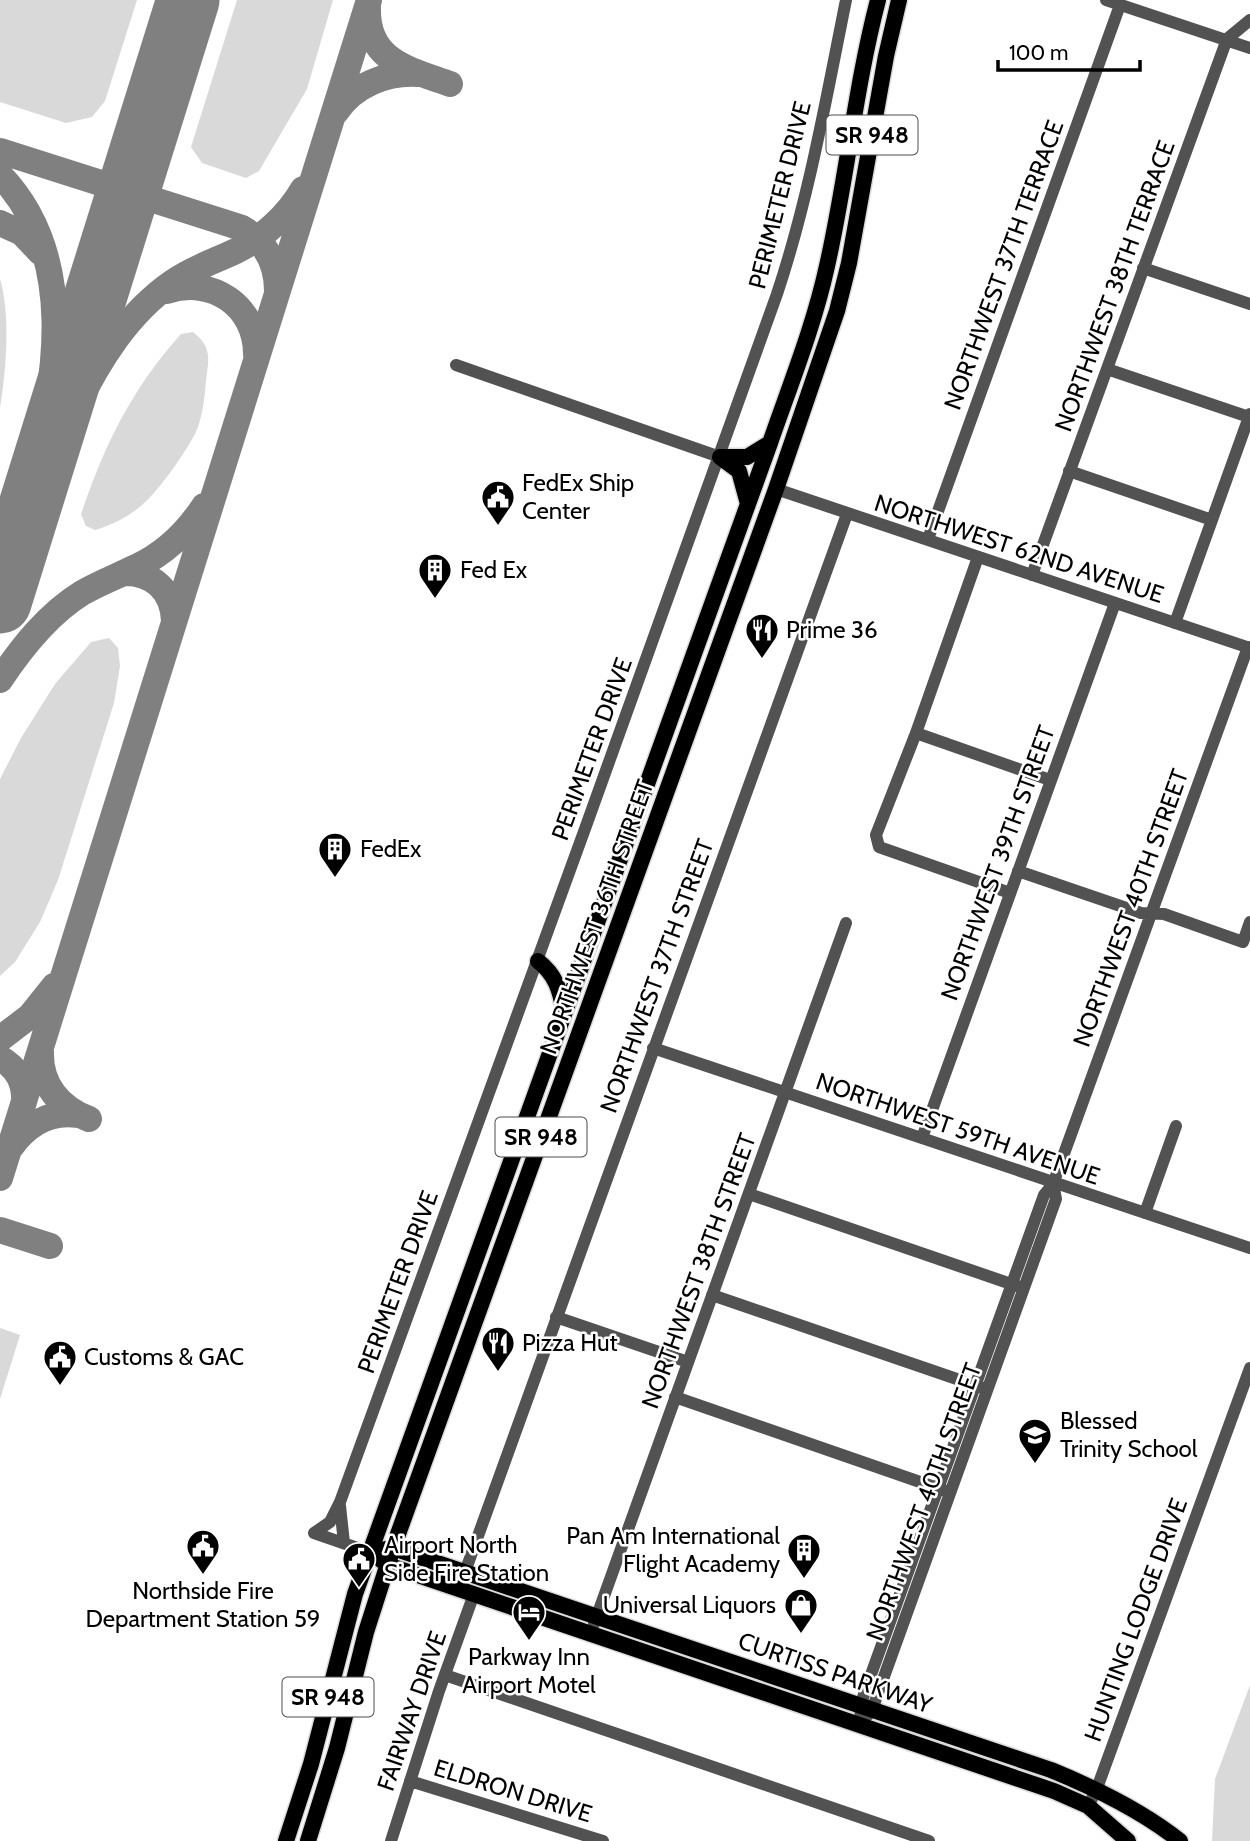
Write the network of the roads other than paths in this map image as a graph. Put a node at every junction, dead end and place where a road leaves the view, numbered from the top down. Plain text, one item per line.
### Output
1 (846, 0) edge
2 (878, 0) edge
3 (899, 0) edge
4 (1106, 0) edge
5 (1120, 5) junction
6 (1250, 20) edge
7 (1227, 39) junction
8 (1250, 48) edge
9 (827, 267) junction
10 (1143, 268) junction
11 (848, 270) junction
12 (1250, 304) edge
13 (456, 365) dead end
14 (1107, 369) junction
15 (1250, 415) edge
16 (770, 443) junction
17 (720, 457) junction
18 (1069, 471) junction
19 (776, 489) junction
20 (748, 504) junction
21 (847, 513) junction
22 (1212, 520) junction
23 (928, 540) junction
24 (978, 557) junction
25 (1032, 575) junction
26 (1115, 603) junction
27 (1175, 622) junction
28 (1249, 648) edge
29 (916, 733) junction
30 (659, 751) junction
31 (678, 758) junction
32 (1050, 780) junction
33 (1018, 871) junction
34 (1010, 893) junction
35 (1152, 913) junction
36 (1250, 922) edge
37 (846, 923) dead end
38 (586, 950) junction
39 (538, 961) junction
40 (598, 980) junction
41 (570, 996) junction
42 (564, 1012) junction
43 (653, 1048) junction
44 (785, 1092) junction
45 (525, 1121) junction
46 (1176, 1126) dead end
47 (922, 1138) junction
48 (536, 1153) junction
49 (1053, 1184) junction
50 (749, 1194) junction
51 (494, 1207) junction
52 (1145, 1213) junction
53 (1250, 1248) edge
54 (1018, 1286) junction
55 (485, 1293) junction
56 (712, 1295) junction
57 (460, 1301) junction
58 (556, 1317) junction
59 (688, 1362) junction
60 (1250, 1368) edge
61 (982, 1387) junction
62 (675, 1397) junction
63 (944, 1490) junction
64 (340, 1502) junction
65 (344, 1544) junction
66 (393, 1548) junction
67 (369, 1552) junction
68 (388, 1565) junction
69 (465, 1572) junction
70 (474, 1594) junction
71 (596, 1617) junction
72 (590, 1633) junction
73 (445, 1675) junction
74 (866, 1708) junction
75 (860, 1724) junction
76 (410, 1781) junction
77 (1096, 1791) junction
78 (1088, 1806) junction
79 (286, 1841) edge
80 (308, 1841) edge
81 (391, 1841) edge
82 (603, 1841) edge
83 (929, 1841) edge
84 (1128, 1841) edge
85 (1180, 1841) edge

1 - 17 street, PERIMETER DRIVE
2 - 9 main road, NORTHWEST 36TH STREET / SR 948
3 - 11 main road, NORTHWEST 36TH STREET / SR 948
4 - 5 street
5 - 7 street
5 - 23 street, NORTHWEST 37TH TERRACE
6 - 7 street
7 - 8 street
7 - 10 street, NORTHWEST 38TH TERRACE
9 - 11 main road
9 - 16 main road, NORTHWEST 36TH STREET / SR 948
10 - 12 street
10 - 14 street, NORTHWEST 38TH TERRACE
11 - 19 main road, NORTHWEST 36TH STREET / SR 948
13 - 17 street
14 - 15 street
14 - 18 street, NORTHWEST 38TH TERRACE
15 - 22 street
16 - 17 main road
16 - 20 main road, NORTHWEST 36TH STREET / SR 948
17 - 20 main road
17 - 39 street, PERIMETER DRIVE
18 - 22 street
18 - 25 street, NORTHWEST 38TH TERRACE
19 - 21 street, NORTHWEST 62ND AVENUE
19 - 31 main road, NORTHWEST 36TH STREET / SR 948
20 - 30 main road, NORTHWEST 36TH STREET / SR 948
21 - 23 street, NORTHWEST 62ND AVENUE
21 - 43 street, NORTHWEST 37TH STREET
22 - 27 street
23 - 24 street, NORTHWEST 62ND AVENUE
24 - 25 street, NORTHWEST 62ND AVENUE
24 - 29 street
25 - 26 street, NORTHWEST 62ND AVENUE
26 - 27 street, NORTHWEST 62ND AVENUE
26 - 32 street, NORTHWEST 39TH STREET
27 - 28 street, NORTHWEST 62ND AVENUE
28 - 35 street, NORTHWEST 40TH STREET
29 - 32 street
29 - 34 street
30 - 31 main road
30 - 38 main road, NORTHWEST 36TH STREET / SR 948
31 - 40 main road, NORTHWEST 36TH STREET / SR 948
32 - 33 street, NORTHWEST 39TH STREET
33 - 34 street, NORTHWEST 39TH STREET
33 - 35 street
34 - 47 street, NORTHWEST 39TH STREET
35 - 36 street
35 - 49 street, NORTHWEST 40TH STREET
37 - 44 street, NORTHWEST 38TH STREET
38 - 40 main road
38 - 41 main road, NORTHWEST 36TH STREET / SR 948
39 - 42 main road
39 - 64 street, PERIMETER DRIVE
40 - 41 main road
40 - 48 main road, NORTHWEST 36TH STREET / SR 948
41 - 42 main road, NORTHWEST 36TH STREET / SR 948
42 - 45 main road, NORTHWEST 36TH STREET / SR 948
43 - 44 street, NORTHWEST 59TH AVENUE
43 - 58 street, NORTHWEST 37TH STREET
44 - 47 street, NORTHWEST 59TH AVENUE
44 - 50 street, NORTHWEST 38TH STREET
45 - 48 main road
45 - 51 main road, NORTHWEST 36TH STREET / SR 948
46 - 52 street
47 - 49 street, NORTHWEST 59TH AVENUE
48 - 55 main road, NORTHWEST 36TH STREET / SR 948
49 - 52 street, NORTHWEST 59TH AVENUE
49 - 54 street, NORTHWEST 40TH STREET
50 - 54 street
50 - 56 street, NORTHWEST 38TH STREET
51 - 55 main road
51 - 57 main road, NORTHWEST 36TH STREET / SR 948
52 - 53 street, NORTHWEST 59TH AVENUE
54 - 61 street, NORTHWEST 40TH STREET
55 - 57 main road
55 - 66 main road, NORTHWEST 36TH STREET / SR 948
56 - 59 street, NORTHWEST 38TH STREET
56 - 61 street
57 - 67 main road, NORTHWEST 36TH STREET / SR 948
58 - 59 street
58 - 69 street, NORTHWEST 37TH STREET
59 - 62 street, NORTHWEST 38TH STREET
60 - 77 street, HUNTING LODGE DRIVE
61 - 63 street, NORTHWEST 40TH STREET
62 - 63 street
62 - 71 street, NORTHWEST 38TH STREET
63 - 74 street, NORTHWEST 40TH STREET
64 - 65 street, PERIMETER DRIVE
64 - 65 street, PERIMETER DRIVE
65 - 67 street
66 - 67 main road
66 - 68 main road, NORTHWEST 36TH STREET / SR 948
66 - 69 main road, CURTISS PARKWAY
67 - 68 main road, CURTISS PARKWAY
67 - 79 main road, NORTHWEST 36TH STREET / SR 948
68 - 70 main road, CURTISS PARKWAY
68 - 80 main road, NORTHWEST 36TH STREET / SR 948
69 - 71 main road, CURTISS PARKWAY
70 - 72 main road, CURTISS PARKWAY
70 - 73 street, FAIRWAY DRIVE
71 - 72 street, NORTHWEST 38TH STREET
71 - 74 main road, CURTISS PARKWAY
72 - 75 main road, CURTISS PARKWAY
73 - 76 street, FAIRWAY DRIVE
73 - 83 street
74 - 75 street, NORTHWEST 40TH STREET
74 - 77 main road, CURTISS PARKWAY
75 - 78 main road, CURTISS PARKWAY
76 - 81 street, FAIRWAY DRIVE
76 - 82 street, ELDRON DRIVE
77 - 78 street, HUNTING LODGE DRIVE
77 - 85 main road, CURTISS PARKWAY
78 - 84 main road, CURTISS PARKWAY

